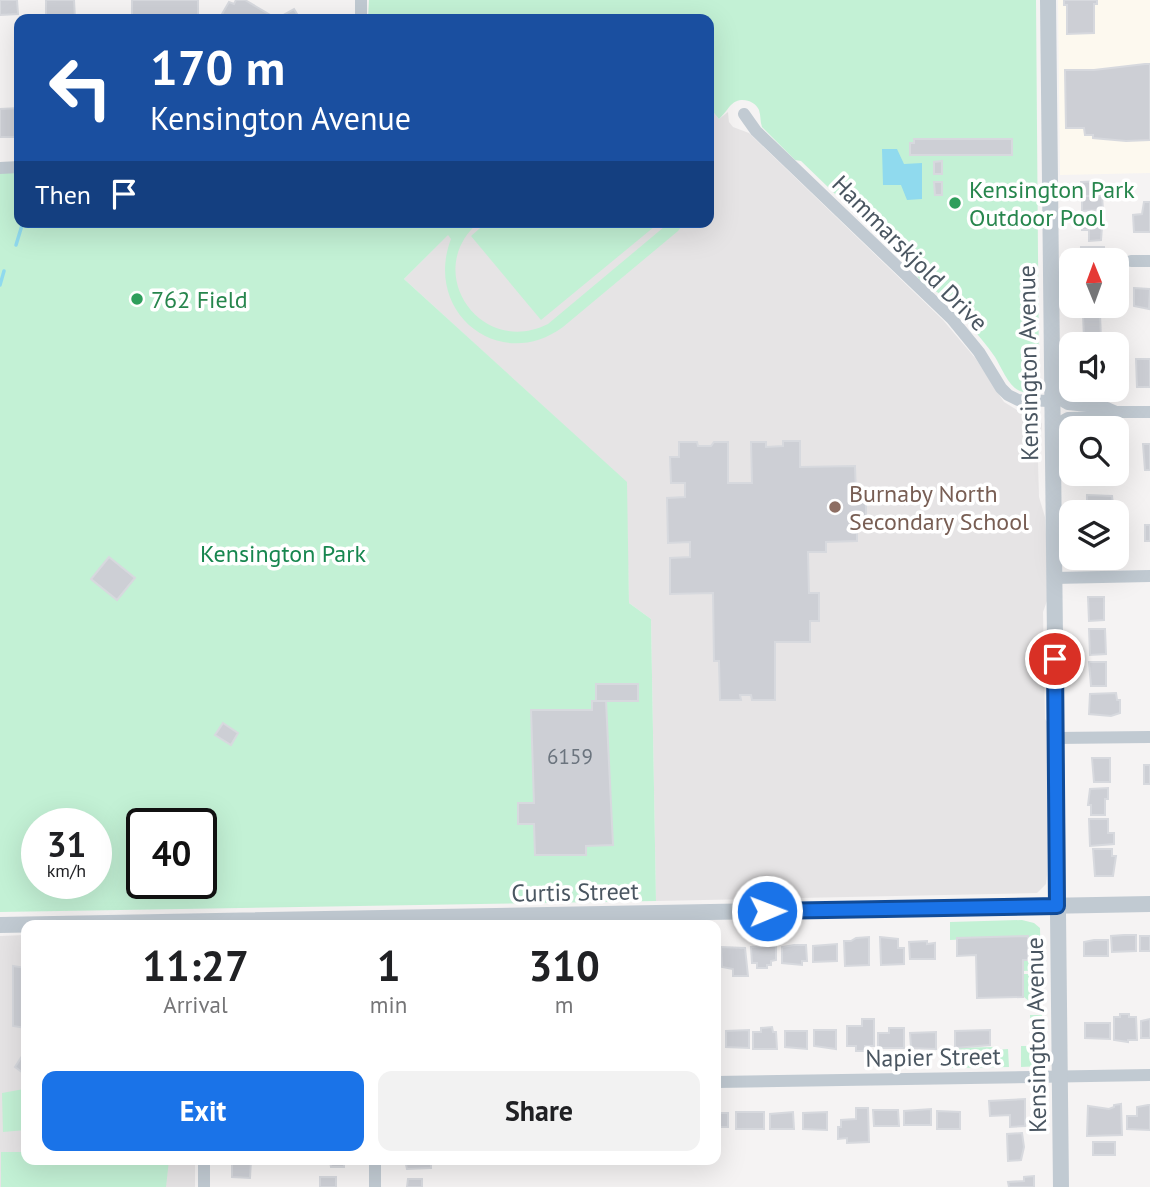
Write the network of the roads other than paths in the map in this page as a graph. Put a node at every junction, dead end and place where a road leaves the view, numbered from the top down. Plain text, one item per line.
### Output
1 (1048, 0) edge
2 (744, 114) dead end
3 (1131, 261) dead end
4 (1150, 261) edge
5 (1051, 394) junction
6 (1116, 412) junction
7 (1150, 412) edge
8 (1052, 427) junction
9 (1150, 576) edge
10 (1054, 578) junction
11 (1150, 737) edge
12 (1056, 738) junction
13 (1150, 904) edge
14 (1057, 906) junction
15 (457, 920) edge
16 (0, 925) edge
17 (21, 925) edge
18 (1150, 1075) edge
19 (1059, 1076) junction
20 (721, 1082) edge
21 (204, 1165) edge
22 (375, 1165) edge
23 (204, 1187) edge
24 (375, 1187) edge
25 (1061, 1187) edge

1 - 5 street, Kensington Avenue
2 - 5 street, Hammarskjold Drive
3 - 4 street
5 - 6 street
5 - 8 street, Kensington Avenue
6 - 7 street
6 - 8 street
8 - 10 street, Kensington Avenue
9 - 10 street
10 - 12 street, Kensington Avenue
11 - 12 street
12 - 14 street, Kensington Avenue
13 - 14 street, Curtis Street
14 - 15 street, Curtis Street
14 - 19 street, Kensington Avenue
16 - 17 street, Curtis Street
18 - 19 street, Napier Street
19 - 20 street, Napier Street
19 - 25 street, Kensington Avenue
21 - 23 street
22 - 24 street

